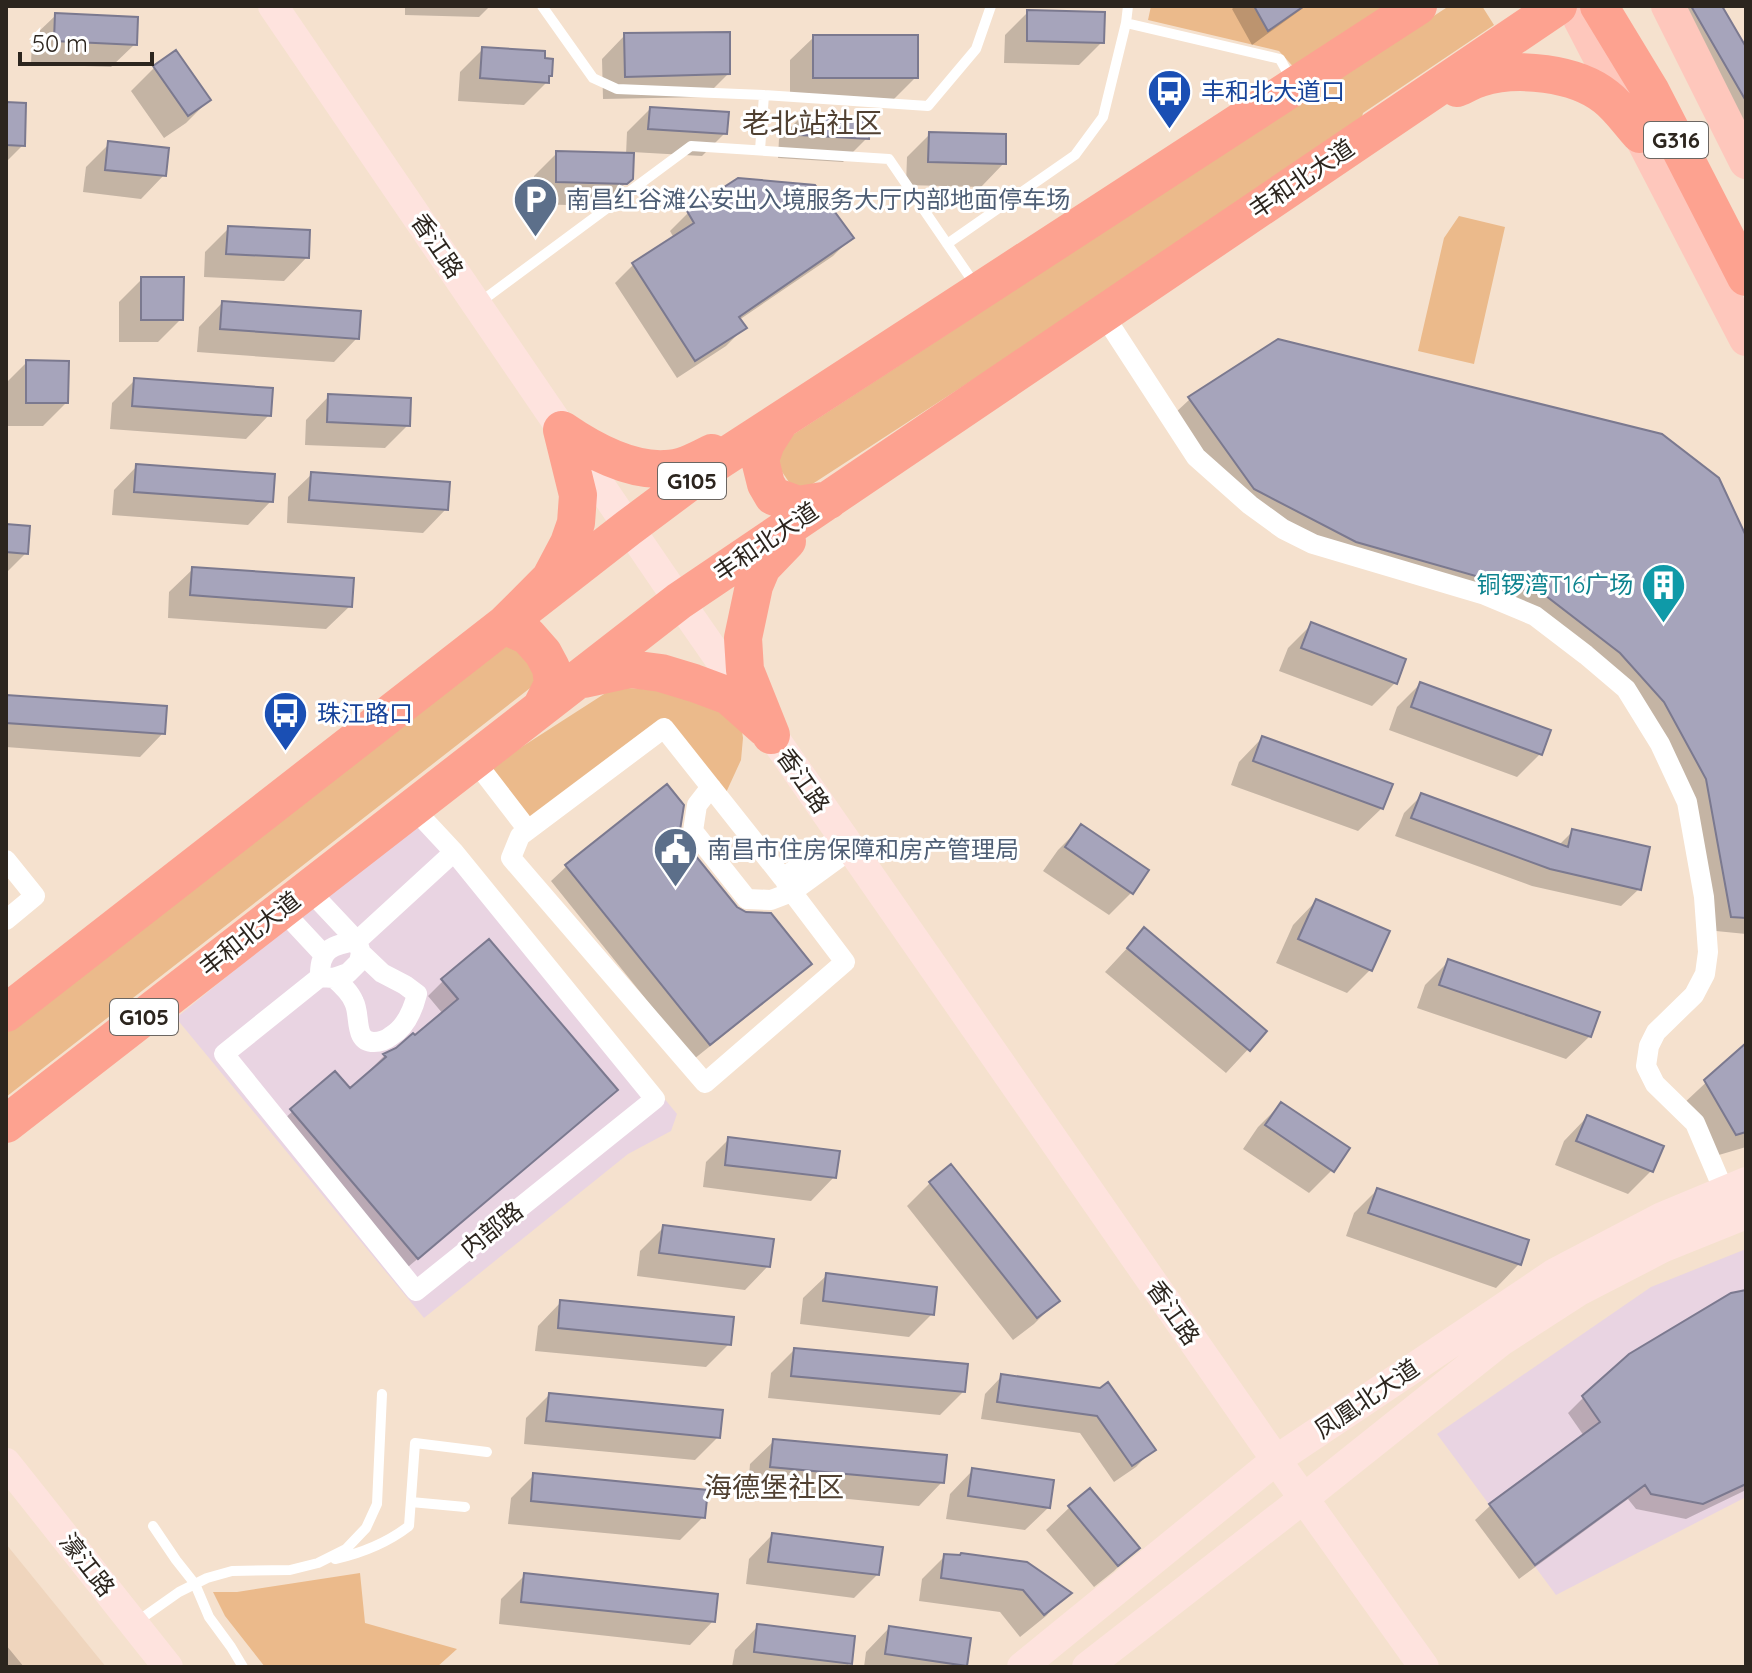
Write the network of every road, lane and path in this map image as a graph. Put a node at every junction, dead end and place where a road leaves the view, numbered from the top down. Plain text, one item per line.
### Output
1 (273, 6) edge
2 (542, 6) edge
3 (991, 6) edge
4 (1128, 6) edge
5 (1418, 6) edge
6 (1558, 6) edge
7 (1583, 6) edge
8 (1599, 6) edge
9 (1630, 6) edge
10 (1668, 6) edge
11 (1126, 23) junction
12 (1295, 87) junction
13 (764, 95) junction
14 (1390, 120) junction
15 (1640, 134) junction
16 (760, 150) junction
17 (1746, 162) edge
18 (1746, 223) edge
19 (947, 244) junction
20 (1746, 277) edge
21 (980, 291) junction
22 (477, 305) junction
23 (1103, 314) junction
24 (1746, 339) edge
25 (780, 421) junction
26 (562, 430) junction
27 (829, 500) junction
28 (628, 528) junction
29 (679, 601) junction
30 (504, 625) junction
31 (577, 680) junction
32 (541, 708) junction
33 (771, 735) junction
34 (470, 763) junction
35 (711, 787) junction
36 (413, 808) junction
37 (524, 833) junction
38 (846, 843) junction
39 (454, 852) junction
40 (6, 860) edge
41 (788, 885) junction
42 (295, 899) junction
43 (6, 920) edge
44 (359, 947) junction
45 (324, 955) junction
46 (327, 977) junction
47 (6, 1013) edge
48 (6, 1124) edge
49 (1735, 1186) edge
50 (1746, 1214) edge
51 (382, 1394) dead end
52 (487, 1452) dead end
53 (1276, 1460) junction
54 (6, 1463) edge
55 (1303, 1499) junction
56 (411, 1502) junction
57 (465, 1507) dead end
58 (153, 1526) dead end
59 (318, 1563) junction
60 (195, 1584) junction
61 (134, 1624) junction
62 (168, 1667) edge
63 (243, 1667) edge
64 (1022, 1667) edge
65 (1087, 1667) edge
66 (1424, 1667) edge

1 - 22 main road, 香江路
2 - 13 lane
3 - 13 lane
4 - 11 lane
5 - 12 highway, G105
6 - 14 highway, 丰和北大道 / G105
7 - 15 main road
8 - 20 highway, G316
9 - 18 highway, G316
10 - 17 main road
11 - 12 lane
11 - 19 lane
12 - 21 highway, G105
13 - 16 lane
14 - 15 highway
14 - 23 highway, 丰和北大道 / G105
15 - 24 main road
16 - 19 lane
16 - 22 lane
19 - 21 lane
21 - 25 highway, G105
22 - 26 main road, 香江路
23 - 27 highway, 丰和北大道 / G105
23 - 49 street
25 - 26 highway
25 - 27 highway
25 - 28 highway, G105
26 - 28 main road, 香江路
26 - 30 highway
27 - 29 highway, 丰和北大道 / G105
27 - 33 highway
28 - 29 main road, 香江路
28 - 30 highway, G105
29 - 31 highway, 丰和北大道 / G105
29 - 33 main road, 香江路
30 - 32 highway
30 - 47 highway, G105
31 - 32 highway, 丰和北大道 / G105
31 - 33 highway
32 - 34 highway, 丰和北大道 / G105
33 - 38 main road, 香江路
34 - 36 highway, 丰和北大道 / G105
34 - 37 street
35 - 37 street
35 - 41 street
35 - 41 street
36 - 39 street, 内部路
36 - 42 highway, 丰和北大道 / G105
37 - 41 street
38 - 41 street
38 - 53 main road, 香江路
39 - 44 street
39 - 46 street, 内部路
40 - 43 street
42 - 44 street
42 - 45 street
42 - 48 highway, 丰和北大道 / G105
44 - 45 street
44 - 46 street
44 - 46 street
45 - 46 street
49 - 53 main road, 凤凰北大道
50 - 55 main road, 凤凰北大道
51 - 59 lane
52 - 56 lane
53 - 55 main road, 香江路
53 - 64 main road, 凤凰北大道
54 - 61 main road, 濠江路
55 - 65 main road, 凤凰北大道
55 - 66 main road, 香江路
56 - 57 lane
56 - 59 lane
58 - 60 lane
59 - 60 lane
60 - 61 lane
60 - 63 lane
61 - 62 main road, 濠江路

